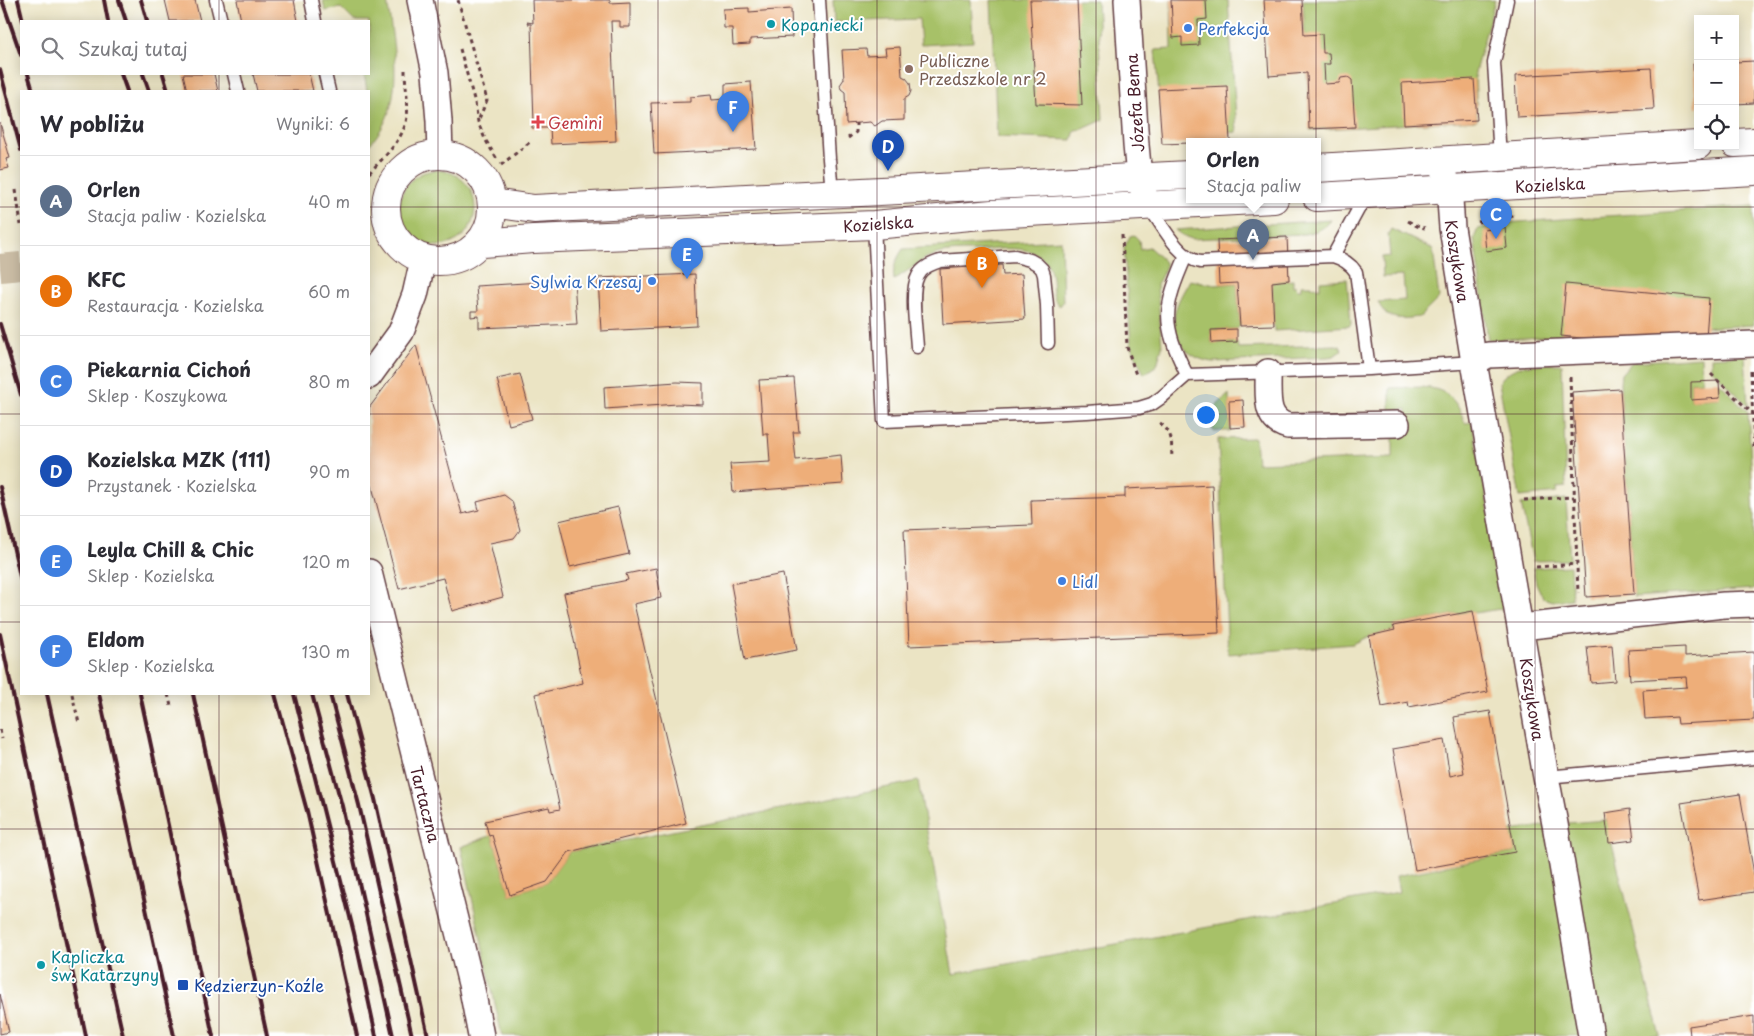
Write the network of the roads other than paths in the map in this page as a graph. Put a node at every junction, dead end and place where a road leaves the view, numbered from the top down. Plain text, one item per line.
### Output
1 (216, 0) edge
2 (311, 0) edge
3 (420, 0) edge
4 (819, 0) edge
5 (1127, 0) edge
6 (1507, 0) edge
7 (221, 20) edge
8 (315, 20) edge
9 (234, 75) edge
10 (325, 75) edge
11 (238, 90) edge
12 (329, 90) edge
13 (1754, 142) edge
14 (1739, 143) edge
15 (1694, 146) edge
16 (440, 155) junction
17 (1500, 157) junction
18 (1442, 160) junction
19 (1321, 168) edge
20 (1754, 171) edge
21 (1186, 175) edge
22 (1139, 177) junction
23 (1448, 190) junction
24 (832, 192) junction
25 (1367, 194) junction
26 (1321, 197) edge
27 (492, 203) junction
28 (1189, 203) edge
29 (1147, 205) junction
30 (378, 224) edge
31 (874, 225) junction
32 (482, 243) junction
33 (1186, 256) junction
34 (1332, 256) junction
35 (423, 260) junction
36 (1048, 343) dead end
37 (1752, 344) edge
38 (917, 347) dead end
39 (1474, 362) junction
40 (1369, 369) junction
41 (1268, 372) junction
42 (370, 375) edge
43 (1187, 375) junction
44 (1397, 424) dead end
45 (370, 576) edge
46 (1754, 604) edge
47 (1521, 627) junction
48 (1754, 758) edge
49 (1546, 777) junction
50 (482, 1036) edge
51 (1591, 1036) edge

1 - 7 lane
2 - 8 lane
3 - 16 street
4 - 24 lane
5 - 22 street, Józefa Bema
6 - 17 lane
9 - 11 lane
10 - 12 lane
13 - 14 main road
15 - 17 main road, Kozielska
16 - 27 main road
16 - 30 main road
17 - 18 main road, Kozielska
18 - 19 main road, Kozielska
18 - 23 street, Koszykowa
20 - 23 main road, Kozielska
21 - 22 main road, Kozielska
22 - 24 main road, Kozielska
22 - 29 street, Józefa Bema
23 - 25 main road, Kozielska
23 - 39 street, Koszykowa
24 - 27 main road, Kozielska
25 - 26 main road, Kozielska
25 - 34 lane
27 - 32 main road
28 - 29 main road, Kozielska
29 - 31 main road, Kozielska
29 - 33 lane
30 - 35 main road
31 - 32 main road, Kozielska
31 - 43 lane
32 - 35 main road
33 - 34 lane
33 - 43 lane
34 - 40 lane
35 - 42 street
36 - 38 lane
37 - 39 street
39 - 40 lane
39 - 47 street, Koszykowa
40 - 41 lane
41 - 43 lane
41 - 44 street
45 - 50 street, Tartaczna
46 - 47 street
47 - 49 street, Koszykowa
48 - 49 lane
49 - 51 street, Koszykowa

